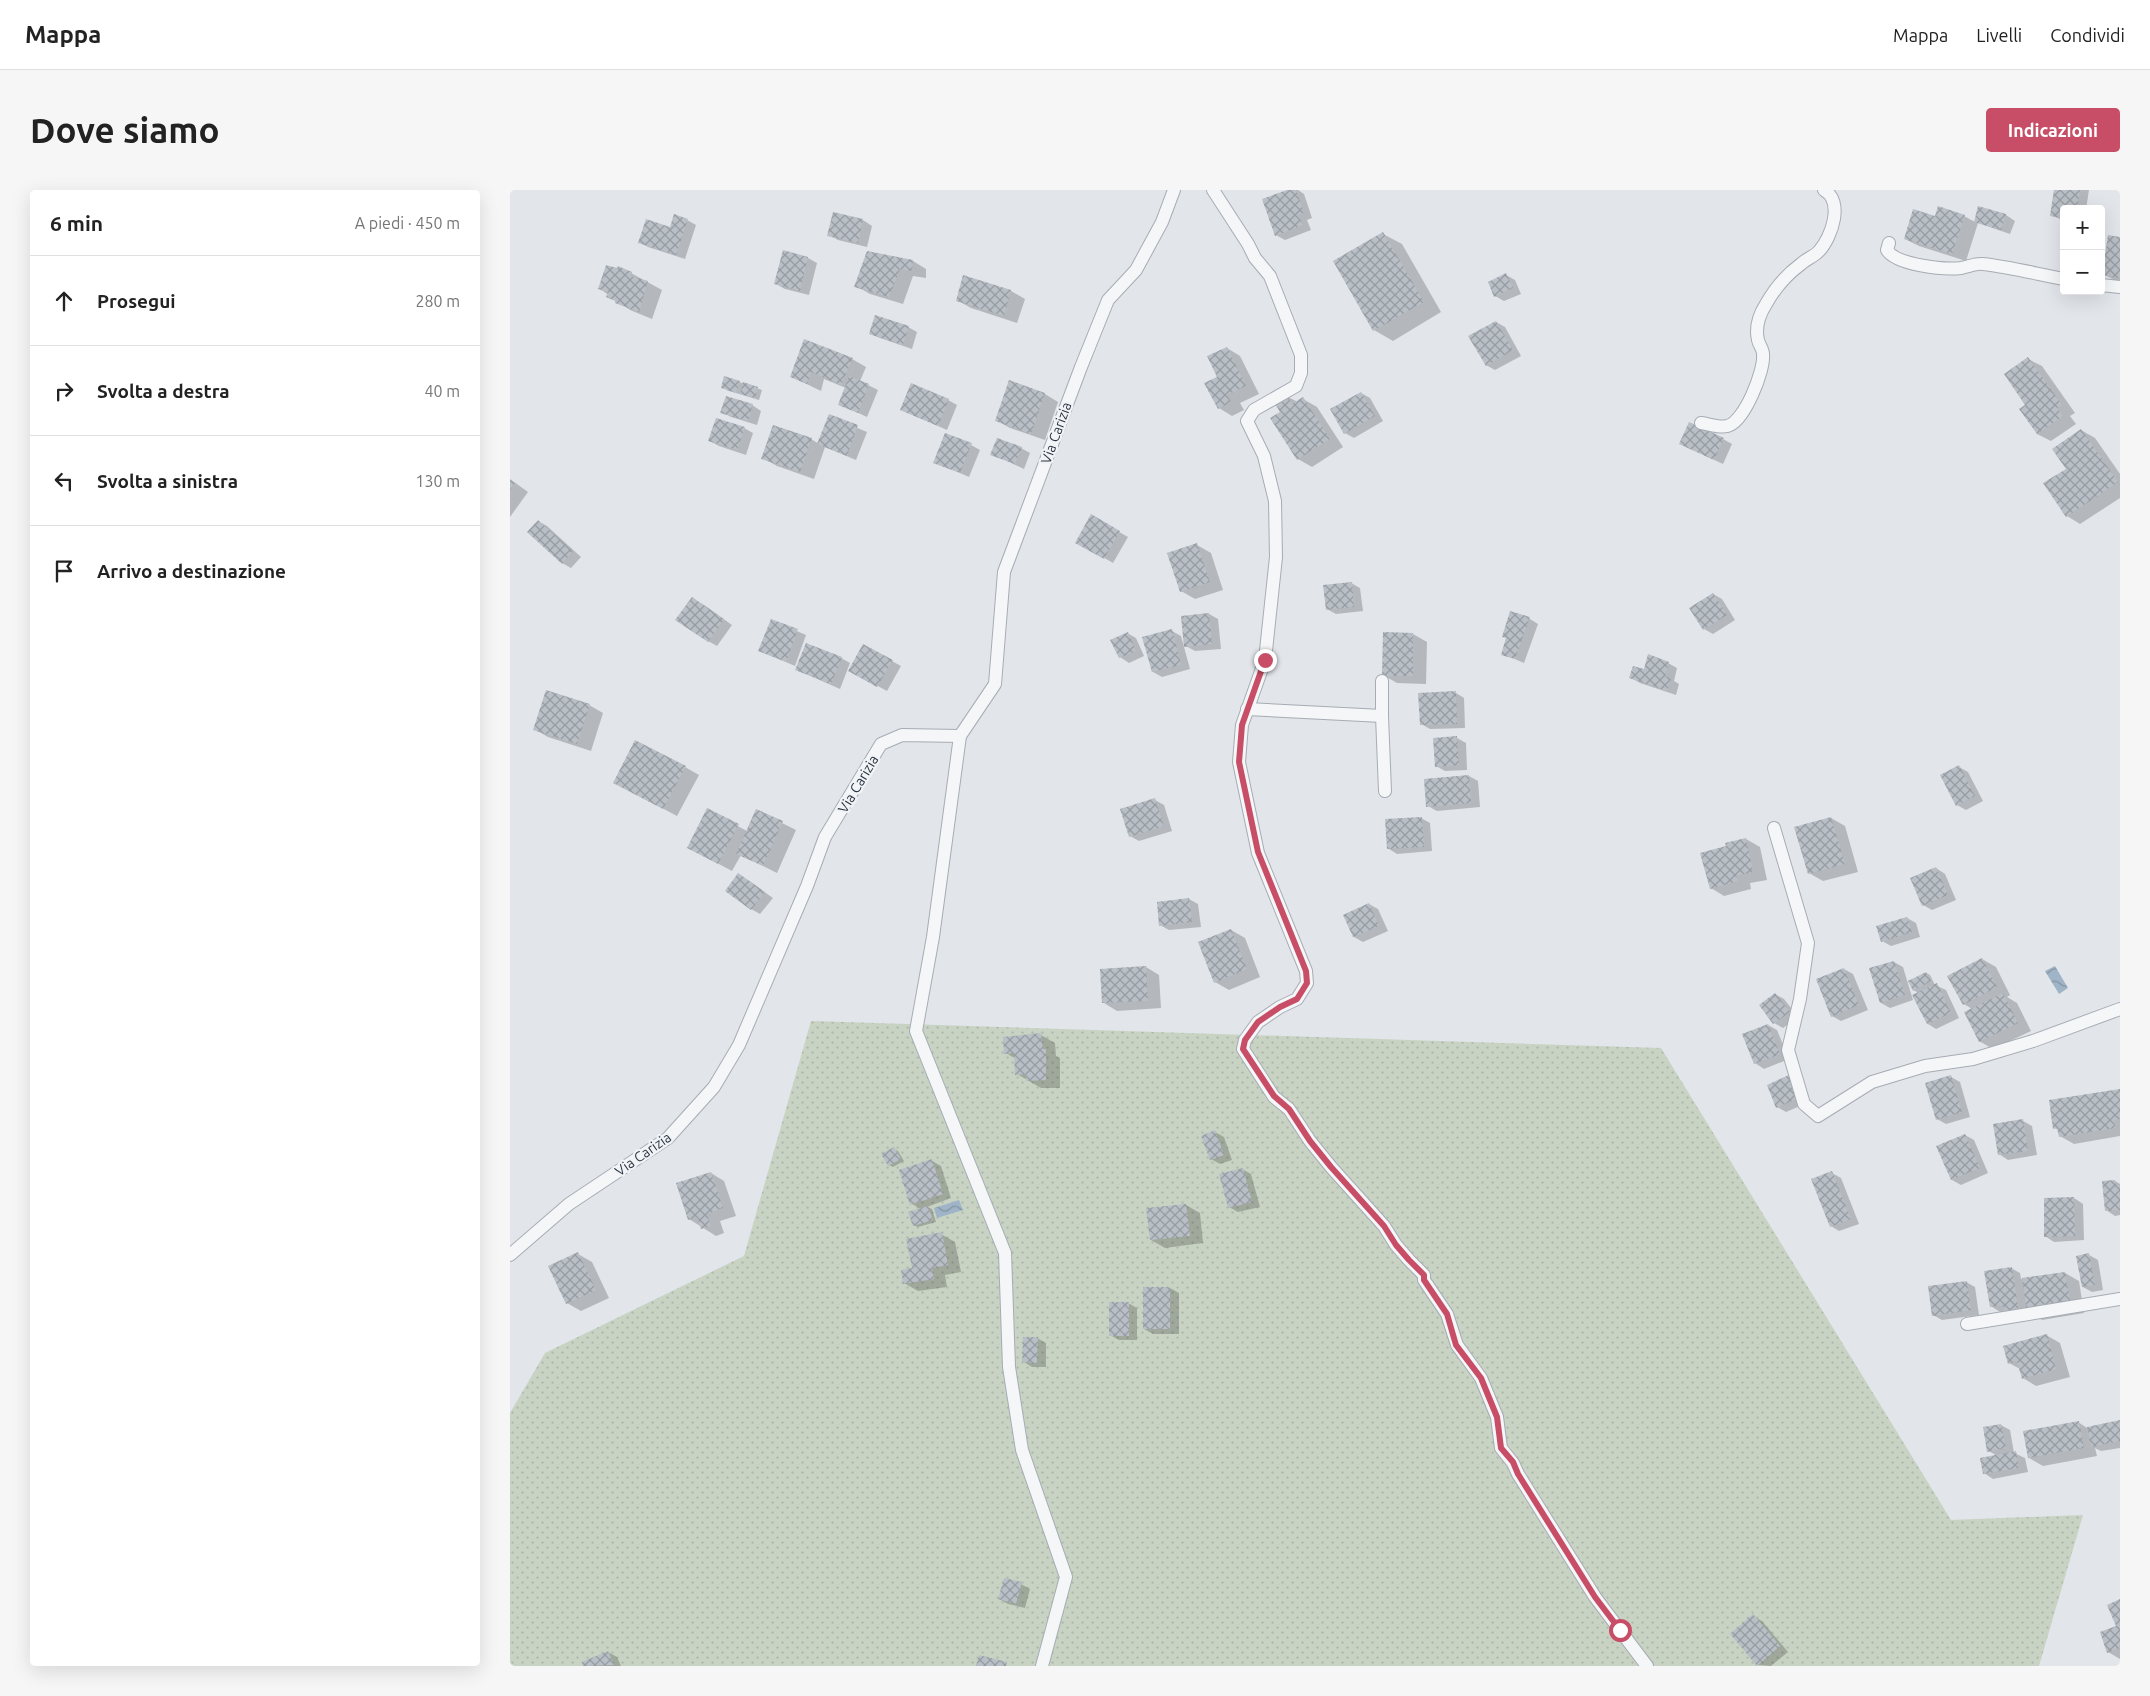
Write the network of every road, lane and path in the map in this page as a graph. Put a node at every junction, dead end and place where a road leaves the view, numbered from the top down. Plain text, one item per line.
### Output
1 (1174, 190) edge
2 (1213, 190) edge
3 (1824, 190) edge
4 (1889, 243) dead end
5 (2060, 278) edge
6 (2105, 285) edge
7 (2120, 287) edge
8 (1701, 423) dead end
9 (1382, 682) dead end
10 (1247, 709) junction
11 (1382, 716) junction
12 (960, 736) junction
13 (1385, 791) dead end
14 (1774, 828) dead end
15 (2120, 1010) edge
16 (510, 1255) edge
17 (2120, 1299) edge
18 (1967, 1324) dead end
19 (1042, 1666) edge
20 (1647, 1666) edge

1 - 12 street, Via Carizia
2 - 10 street
3 - 8 street
4 - 5 street
6 - 7 street
9 - 11 street
10 - 11 street
10 - 20 street
11 - 13 street
12 - 16 street, Via Carizia
12 - 19 street
14 - 15 street
17 - 18 street

